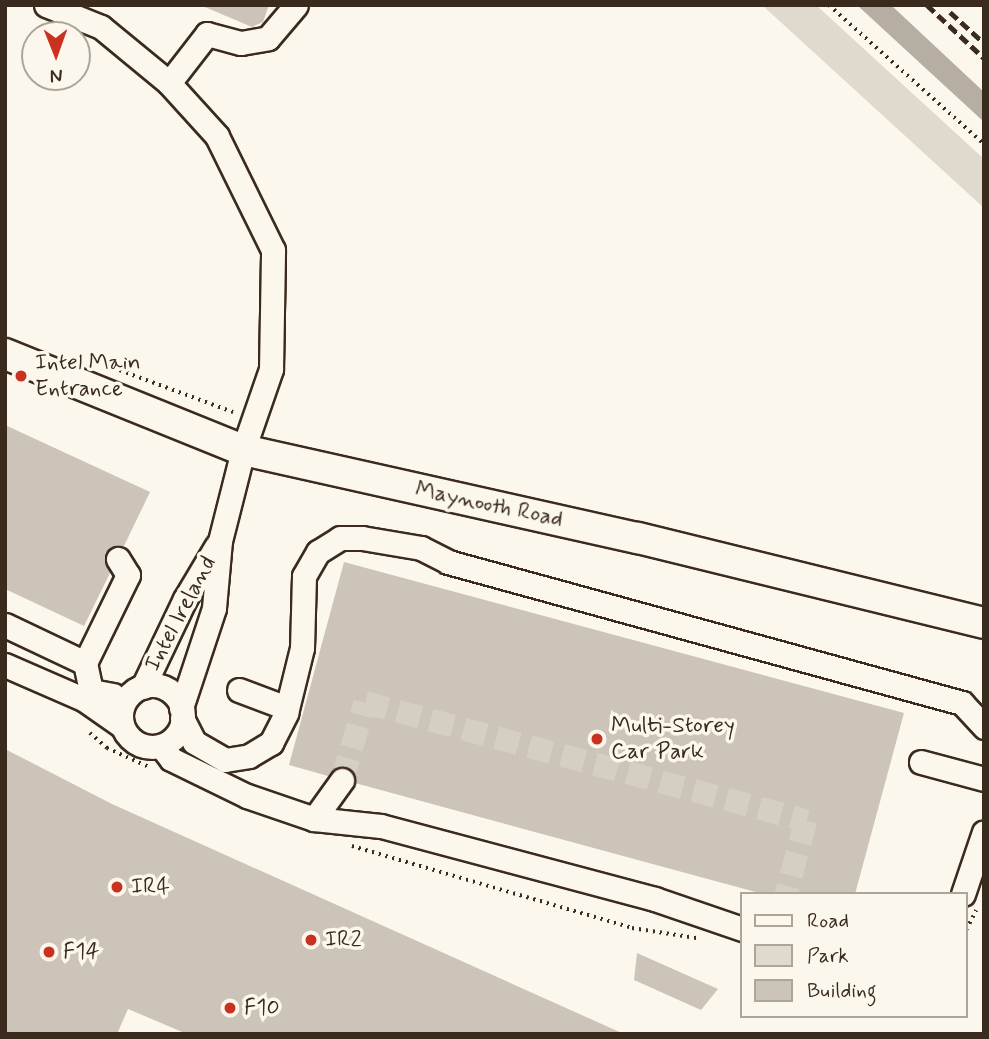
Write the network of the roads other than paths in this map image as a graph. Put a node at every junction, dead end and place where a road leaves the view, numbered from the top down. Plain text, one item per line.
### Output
1 (46, 5) edge
2 (296, 5) edge
3 (172, 86) junction
4 (5, 354) edge
5 (243, 450) junction
6 (220, 541) junction
7 (118, 559) dead end
8 (984, 623) edge
9 (5, 625) edge
10 (85, 663) junction
11 (5, 664) edge
12 (130, 691) junction
13 (239, 691) dead end
14 (85, 700) junction
15 (973, 702) edge
16 (287, 708) junction
17 (182, 713) junction
18 (122, 726) junction
19 (984, 727) edge
20 (161, 746) junction
21 (921, 762) dead end
22 (984, 779) edge
23 (342, 780) tunnel mouth
24 (314, 820) junction
25 (984, 832) edge
26 (964, 892) edge
27 (740, 928) edge

1 - 3 street, Intel Ireland
2 - 3 street
3 - 5 street, Intel Ireland
4 - 5 main road, Maynooth Road
5 - 6 street, Intel Ireland
5 - 8 main road, Maynooth Road
6 - 12 street, Intel Ireland
6 - 17 street, Intel Ireland
7 - 10 street
9 - 10 street
10 - 12 street
11 - 14 street
12 - 14 street
12 - 17 street
12 - 18 street
13 - 16 street
14 - 18 street
15 - 16 street
15 - 19 street
16 - 17 street
17 - 20 street
18 - 20 street
20 - 24 street
21 - 22 street
23 - 24 street
24 - 27 street
25 - 26 street

